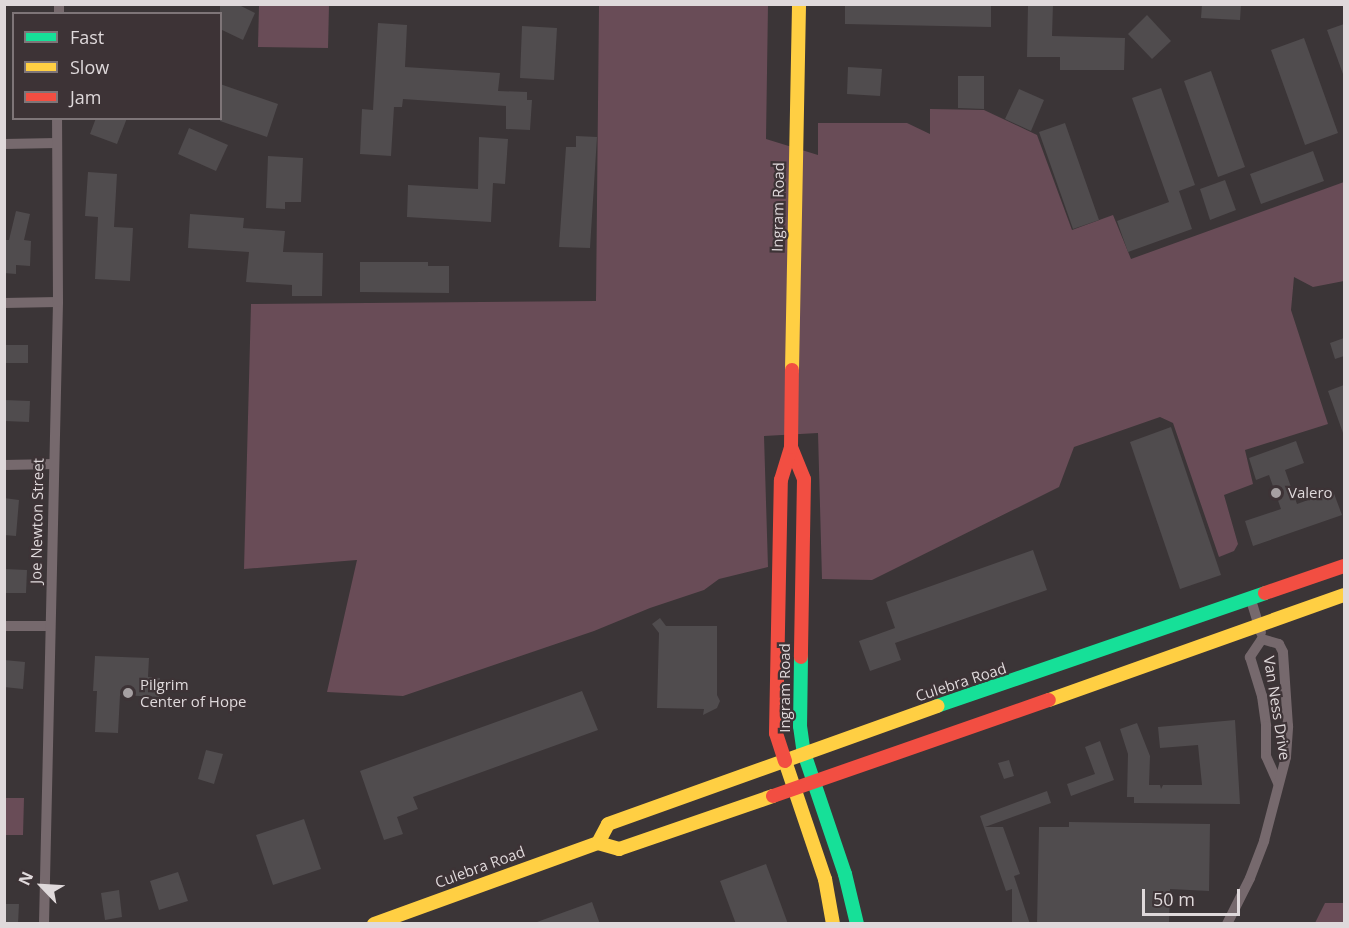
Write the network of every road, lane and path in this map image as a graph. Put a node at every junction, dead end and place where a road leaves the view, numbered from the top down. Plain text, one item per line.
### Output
1 (799, 4) edge
2 (57, 120) edge
3 (57, 143) junction
4 (4, 144) edge
5 (58, 302) junction
6 (4, 303) edge
7 (792, 447) junction
8 (54, 464) junction
9 (4, 465) edge
10 (1344, 566) edge
11 (1344, 595) edge
12 (1251, 600) junction
13 (4, 626) edge
14 (50, 626) junction
15 (1261, 632) junction
16 (804, 753) junction
17 (783, 760) junction
18 (814, 782) junction
19 (1278, 783) junction
20 (793, 789) junction
21 (598, 843) junction
22 (44, 924) edge
23 (374, 924) edge
24 (833, 924) edge
25 (857, 924) edge
26 (1227, 924) edge

1 - 7 main road, Ingram Road
2 - 3 street, Joe Newton Street
3 - 4 street
3 - 5 street, Joe Newton Street
5 - 6 street
5 - 8 street, Joe Newton Street
7 - 16 main road, Ingram Road
7 - 17 main road, Ingram Road
8 - 9 street
8 - 14 street, Joe Newton Street
10 - 12 main road, Culebra Road
11 - 15 main road, Culebra Road
12 - 15 street
12 - 16 main road, Culebra Road
13 - 14 street
14 - 22 street, Joe Newton Street
15 - 18 main road, Culebra Road
15 - 19 street, Van Ness Drive
15 - 19 street, Van Ness Drive
16 - 17 main road, Culebra Road
16 - 18 main road, Ingram Road
17 - 20 main road, Ingram Road
17 - 21 main road, Culebra Road
18 - 20 main road, Culebra Road
18 - 25 main road, Ingram Road
19 - 26 street, Van Ness Drive
20 - 21 main road, Culebra Road
20 - 24 main road, Ingram Road
21 - 23 main road, Culebra Road

